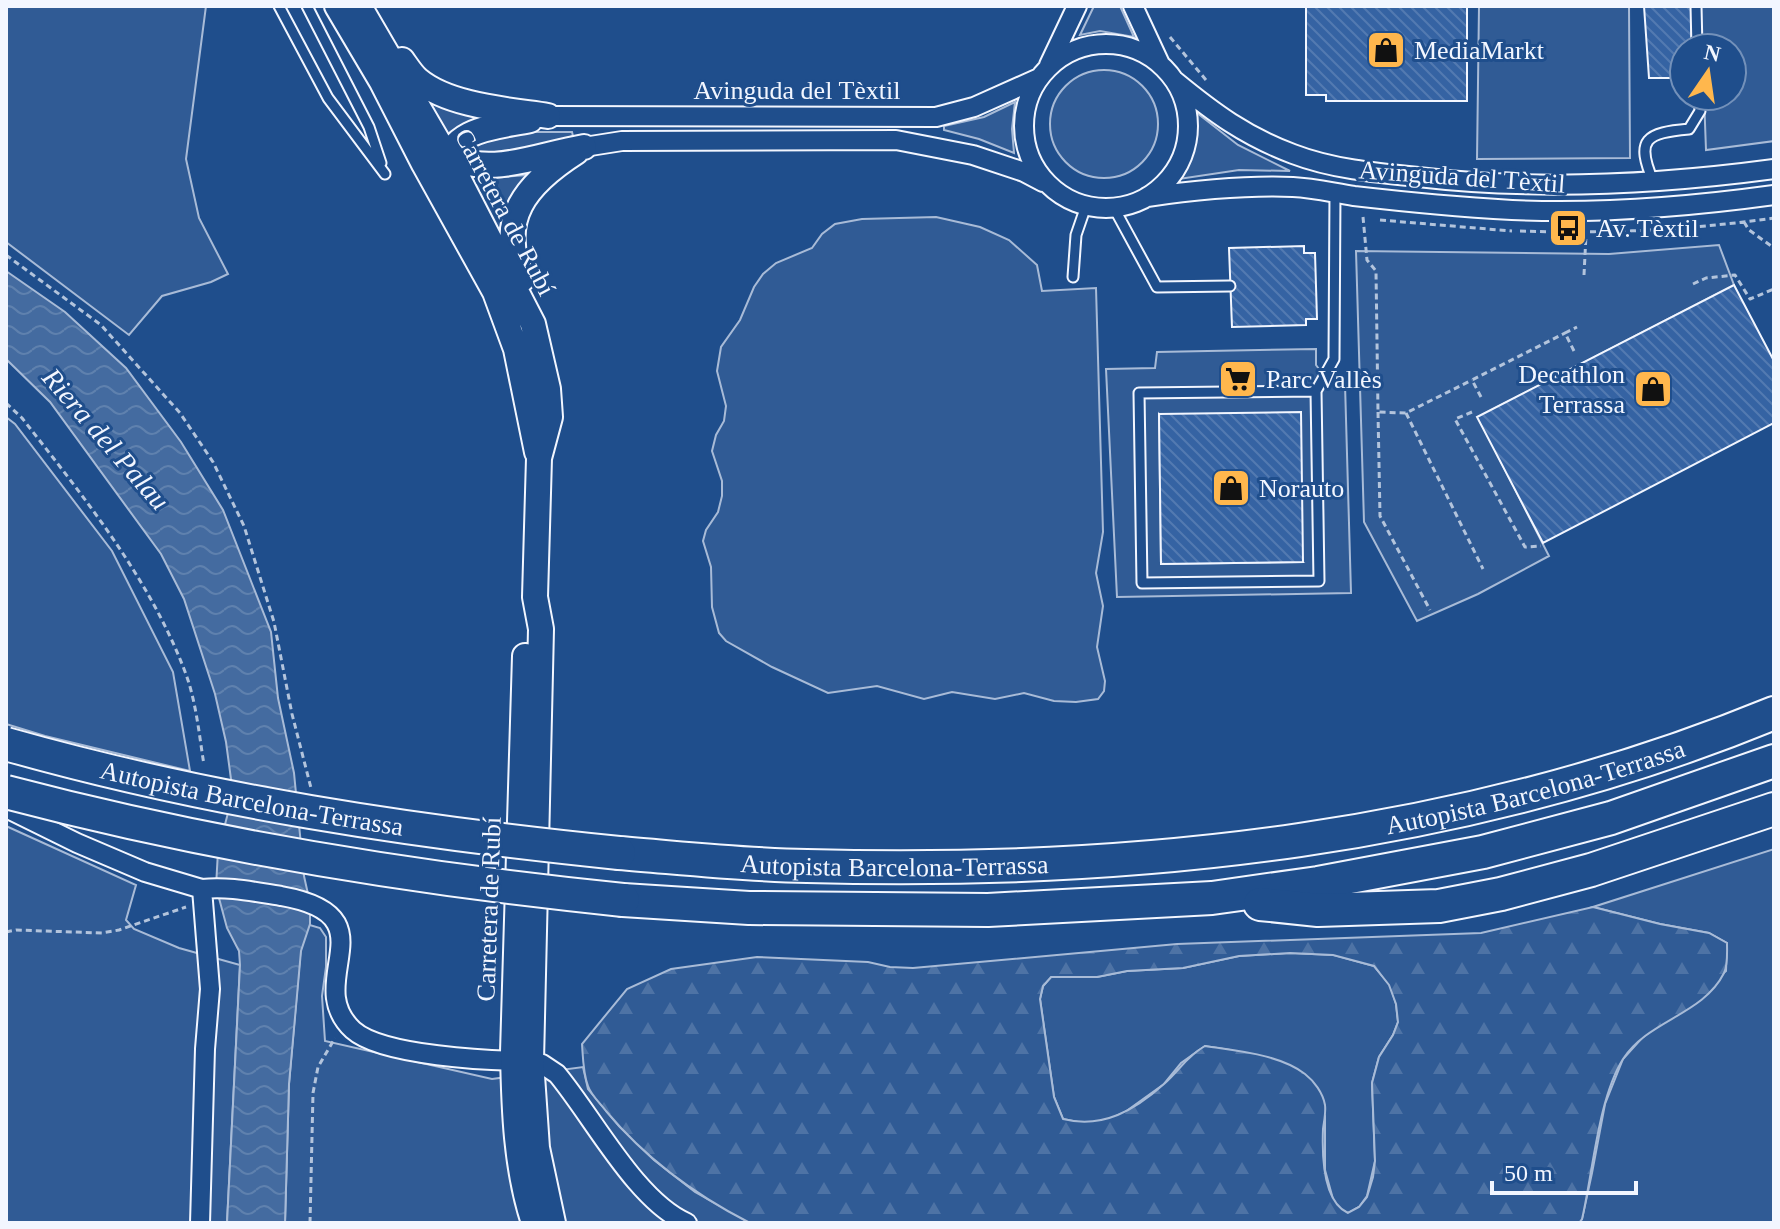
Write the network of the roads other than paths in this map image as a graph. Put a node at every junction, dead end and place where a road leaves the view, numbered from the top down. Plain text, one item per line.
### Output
1 (279, 6) edge
2 (307, 6) edge
3 (337, 6) edge
4 (359, 6) edge
5 (369, 6) edge
6 (1077, 6) edge
7 (1133, 6) edge
8 (1696, 6) edge
9 (1697, 32) edge
10 (1160, 64) junction
11 (1043, 72) junction
12 (1175, 81) junction
13 (382, 82) junction
14 (1699, 112) edge
15 (548, 116) junction
16 (584, 147) junction
17 (447, 157) junction
18 (1774, 169) edge
19 (1046, 183) junction
20 (1654, 183) junction
21 (1335, 193) junction
22 (1774, 195) edge
23 (1147, 197) junction
24 (1086, 206) junction
25 (1114, 208) junction
26 (460, 225) junction
27 (1073, 277) dead end
28 (1230, 286) dead end
29 (533, 324) junction
30 (1316, 391) junction
31 (539, 458) junction
32 (535, 597) junction
33 (1774, 713) edge
34 (6, 744) edge
35 (1774, 761) edge
36 (6, 792) edge
37 (6, 808) edge
38 (1774, 809) edge
39 (1774, 822) edge
40 (1591, 870) junction
41 (203, 895) junction
42 (1212, 898) junction
43 (522, 1061) junction
44 (538, 1221) edge
45 (200, 1223) edge
46 (687, 1223) edge

1 - 2 lane
3 - 13 main road, Carretera de Rubí
4 - 17 main road, Carretera de Rubí
5 - 15 main road
6 - 11 street
7 - 10 street
8 - 9 lane
10 - 11 street
10 - 12 street
11 - 15 street, Avinguda del Tèxtil
11 - 19 street
12 - 20 street, Avinguda del Tèxtil
12 - 23 street
13 - 17 main road
13 - 26 main road, Carretera de Rubí
14 - 20 lane
15 - 17 main road
16 - 17 main road
16 - 19 street, Avinguda del Tèxtil
16 - 29 main road
17 - 26 main road
17 - 29 main road, Carretera de Rubí
18 - 20 street, Avinguda del Tèxtil
19 - 24 street
21 - 22 street, Avinguda del Tèxtil
21 - 23 street, Avinguda del Tèxtil
21 - 30 lane
23 - 25 street
24 - 25 street
24 - 27 lane
25 - 28 lane
26 - 31 main road, Carretera de Rubí
29 - 31 main road, Carretera de Rubí
30 - 30 lane
31 - 32 main road, Carretera de Rubí
32 - 43 main road, Carretera de Rubí
32 - 43 main road, Carretera de Rubí
33 - 34 highway, Autopista Barcelona-Terrassa, bridge
35 - 42 highway, Autopista Barcelona-Terrassa
36 - 42 highway, Autopista Barcelona-Terrassa, bridge
37 - 41 street
38 - 40 highway
39 - 40 highway
40 - 42 highway
41 - 43 street
41 - 45 street
43 - 44 main road, Carretera de Rubí
43 - 44 main road, Carretera de Rubí
43 - 46 street

